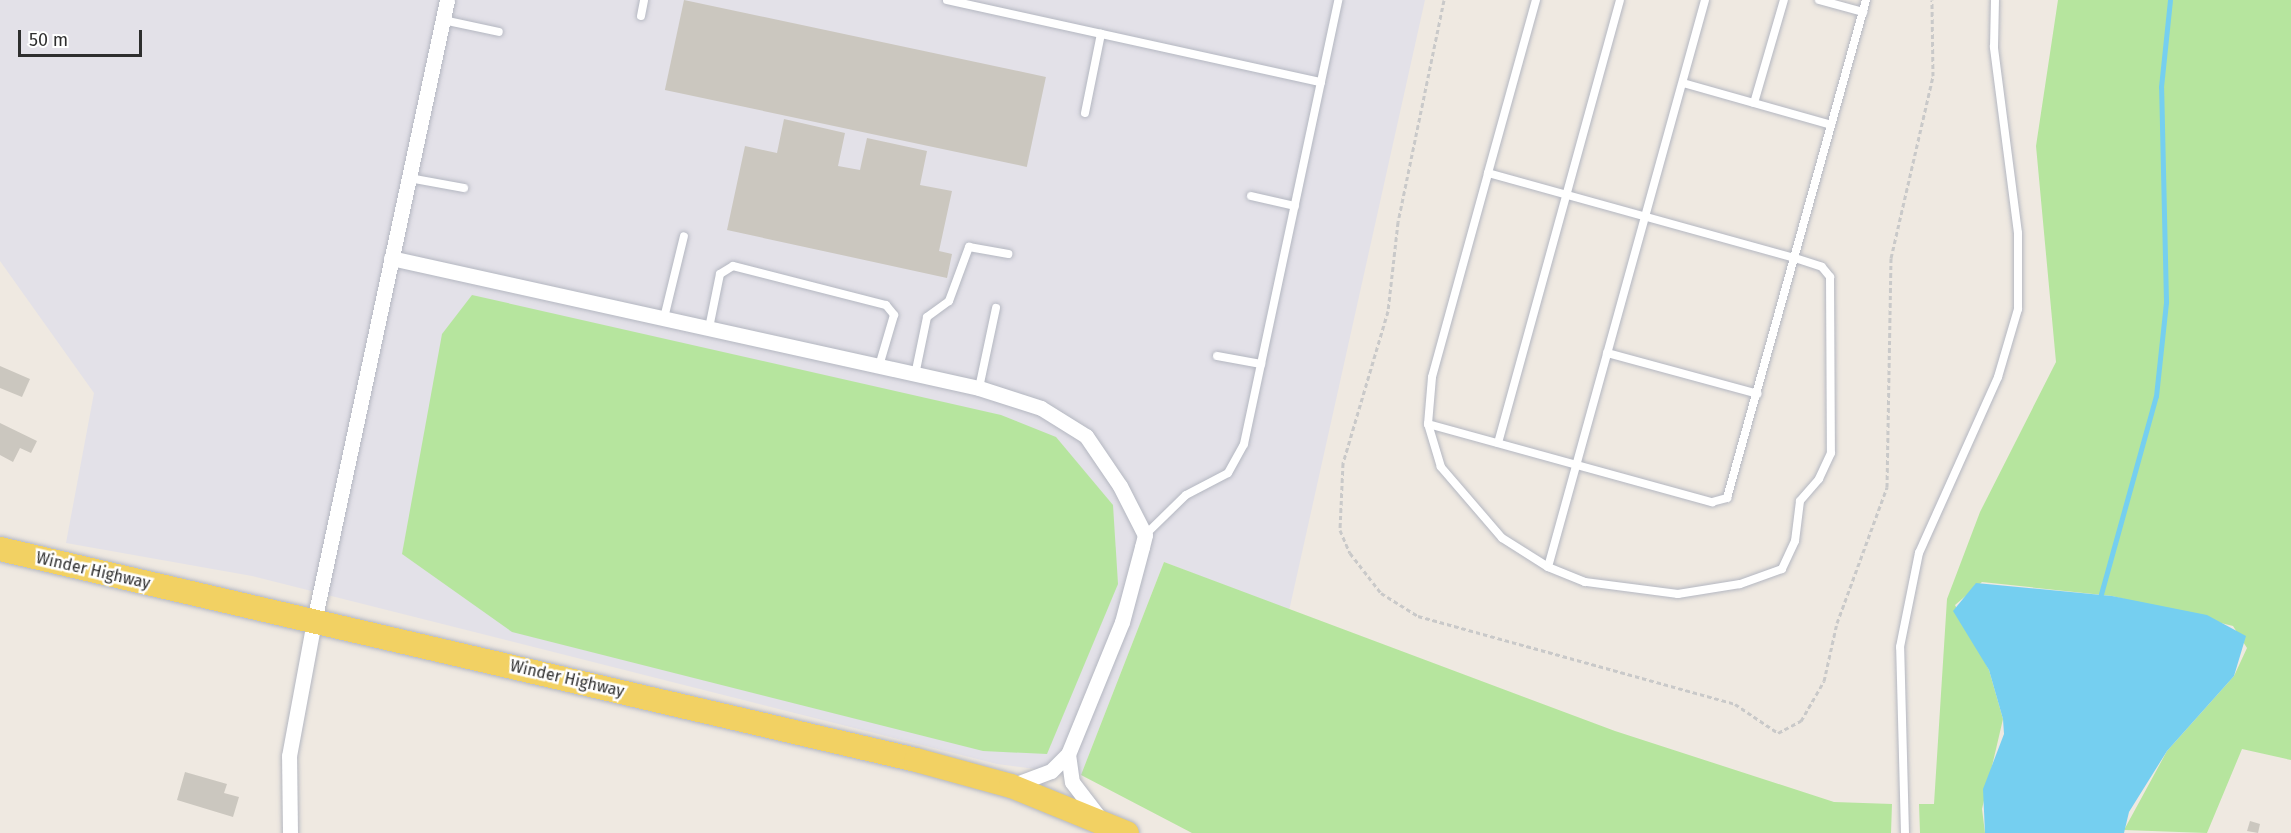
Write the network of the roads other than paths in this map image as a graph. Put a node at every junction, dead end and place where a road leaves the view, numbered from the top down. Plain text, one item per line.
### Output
1 (447, 0) edge
2 (644, 0) edge
3 (947, 0) edge
4 (1338, 0) edge
5 (1536, 0) edge
6 (1620, 0) edge
7 (1705, 0) edge
8 (1784, 0) edge
9 (1819, 0) edge
10 (1866, 0) edge
11 (1995, 0) edge
12 (1863, 12) junction
13 (641, 16) dead end
14 (442, 20) junction
15 (499, 32) dead end
16 (1101, 34) junction
17 (1321, 82) junction
18 (1683, 83) junction
19 (1754, 103) junction
20 (1086, 113) dead end
21 (1832, 125) junction
22 (1488, 173) junction
23 (409, 178) junction
24 (464, 188) dead end
25 (1567, 194) junction
26 (1251, 196) dead end
27 (1295, 206) junction
28 (1645, 218) junction
29 (684, 236) dead end
30 (1008, 254) dead end
31 (391, 258) junction
32 (1795, 258) junction
33 (996, 308) dead end
34 (664, 318) junction
35 (709, 328) junction
36 (1607, 353) junction
37 (1217, 356) dead end
38 (1261, 364) junction
39 (878, 367) junction
40 (915, 375) junction
41 (979, 388) junction
42 (1758, 394) junction
43 (1428, 424) junction
44 (1498, 443) junction
45 (1575, 466) junction
46 (1145, 535) junction
47 (0, 549) edge
48 (1548, 567) junction
49 (314, 621) junction
50 (1068, 754) junction
51 (1011, 786) junction
52 (1105, 823) junction
53 (290, 833) edge
54 (1127, 833) edge
55 (1905, 833) edge

1 - 14 street
2 - 13 lane
3 - 16 lane
4 - 17 lane
5 - 22 lane
6 - 25 lane
7 - 18 lane
8 - 19 lane
9 - 12 lane
10 - 12 lane
11 - 55 lane
12 - 21 lane
14 - 15 lane
14 - 23 street
16 - 17 lane
16 - 20 lane
17 - 27 lane
18 - 19 lane
18 - 28 lane
19 - 21 lane
21 - 32 lane
22 - 25 lane
22 - 43 lane
23 - 24 lane
23 - 31 street
25 - 28 lane
25 - 44 lane
26 - 27 lane
27 - 38 lane
28 - 32 lane
28 - 36 lane
29 - 34 lane
30 - 40 lane
31 - 34 street
31 - 49 street
32 - 42 lane
32 - 48 lane
33 - 41 lane
34 - 35 street
35 - 39 street
35 - 39 lane
36 - 42 lane
36 - 45 lane
37 - 38 lane
38 - 46 lane
39 - 40 street
40 - 41 street
41 - 46 street
42 - 45 lane
43 - 44 lane
43 - 48 lane
44 - 45 lane
45 - 48 lane
46 - 50 street
47 - 49 main road, Winder Highway
49 - 51 main road, Winder Highway
49 - 53 street
50 - 51 street
50 - 52 street
51 - 52 main road, Winder Highway
52 - 54 main road, Winder Highway

